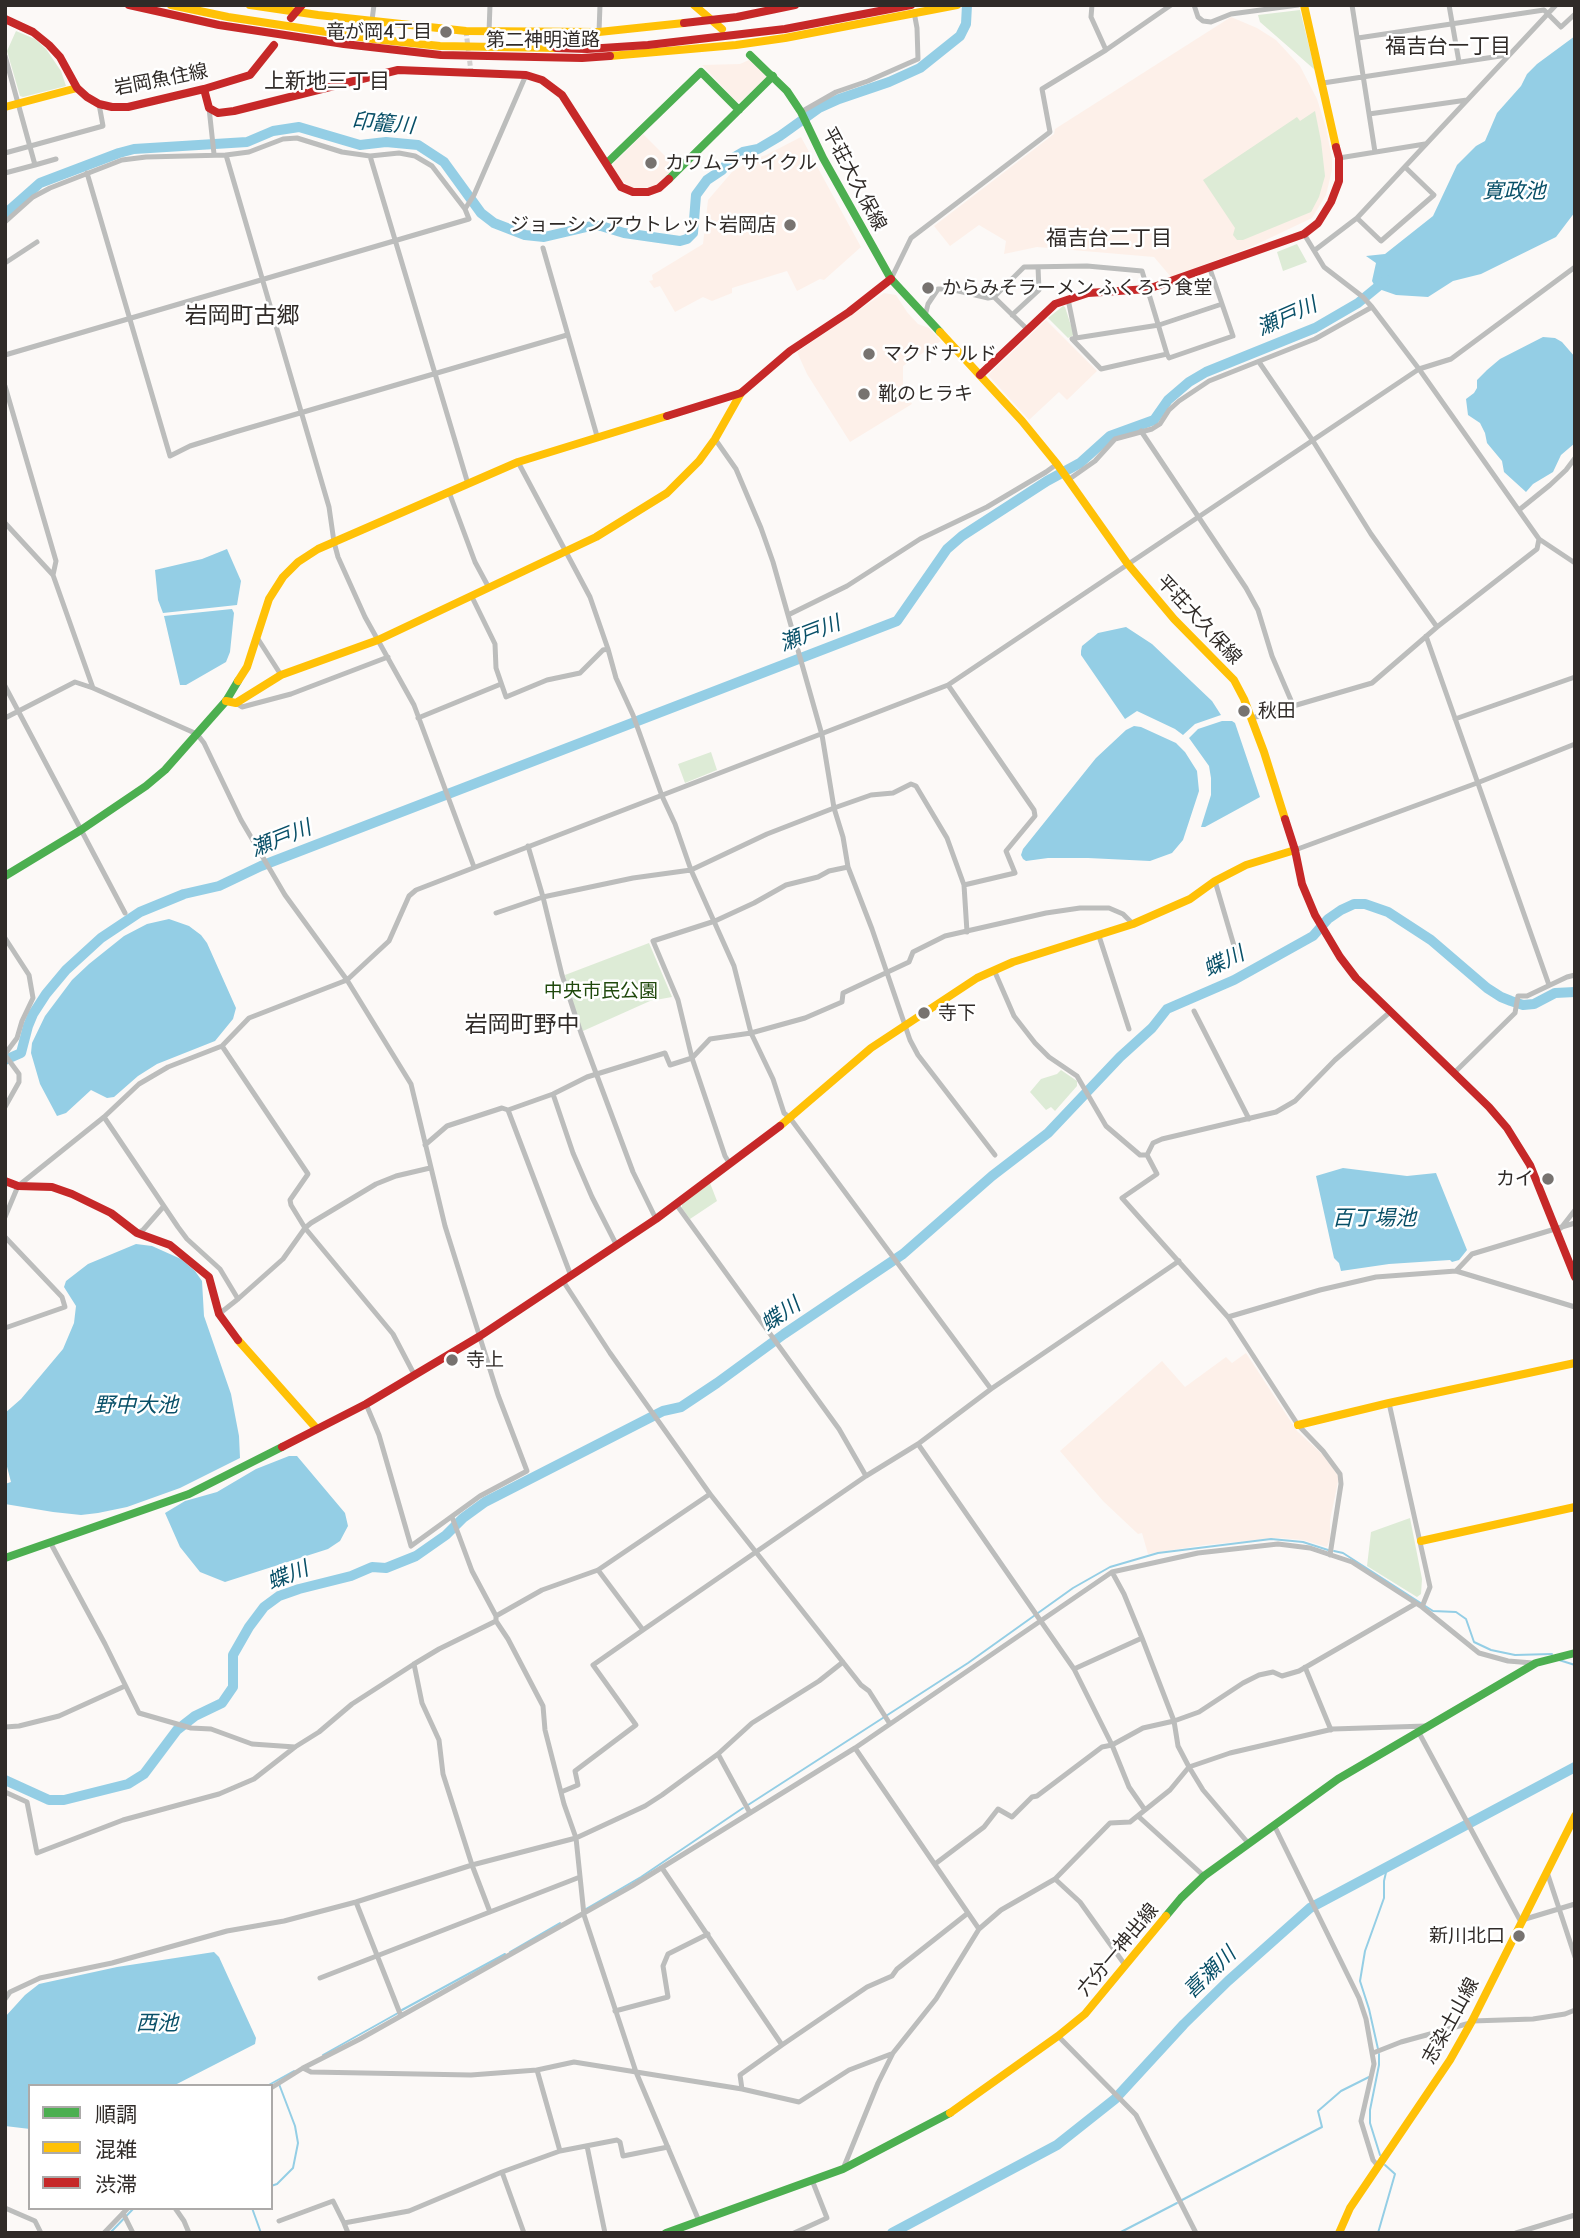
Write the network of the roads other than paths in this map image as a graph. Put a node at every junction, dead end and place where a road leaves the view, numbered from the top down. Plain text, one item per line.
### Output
1 (129, 5) edge
2 (172, 5) edge
3 (250, 5) edge
4 (374, 5) edge
5 (490, 5) edge
6 (600, 5) edge
7 (694, 5) edge
8 (795, 5) edge
9 (957, 5) edge
10 (1093, 5) edge
11 (1171, 5) edge
12 (1194, 5) edge
13 (1298, 5) edge
14 (1304, 5) edge
15 (1352, 5) edge
16 (1449, 5) edge
17 (1556, 5) edge
18 (910, 6) edge
19 (300, 8) edge
20 (1547, 14) junction
21 (1575, 14) edge
22 (291, 18) dead end
23 (5, 19) edge
24 (372, 20) junction
25 (710, 20) junction
26 (1452, 24) junction
27 (722, 29) dead end
28 (489, 32) junction
29 (599, 32) junction
30 (1358, 38) junction
31 (274, 45) dead end
32 (1106, 50) junction
33 (750, 55) dead end
34 (1508, 55) junction
35 (5, 56) edge
36 (1459, 62) junction
37 (7, 70) edge
38 (526, 75) junction
39 (1364, 75) junction
40 (773, 76) junction
41 (1324, 83) junction
42 (77, 88) junction
43 (204, 89) junction
44 (1466, 100) junction
45 (19, 104) junction
46 (99, 104) junction
47 (5, 107) edge
48 (209, 108) junction
49 (739, 110) junction
50 (1369, 114) junction
51 (804, 116) junction
52 (1425, 144) junction
53 (31, 146) junction
54 (1375, 152) junction
55 (5, 153) edge
56 (214, 153) junction
57 (226, 155) junction
58 (370, 156) junction
59 (1339, 158) junction
60 (56, 159) dead end
61 (607, 163) junction
62 (35, 165) junction
63 (1405, 167) junction
64 (5, 173) edge
65 (88, 173) junction
66 (465, 209) junction
67 (1357, 218) junction
68 (5, 222) edge
69 (1304, 234) junction
70 (395, 240) junction
71 (37, 242) dead end
72 (543, 248) dead end
73 (1315, 250) junction
74 (5, 263) edge
75 (1038, 267) junction
76 (1575, 267) edge
77 (1210, 268) junction
78 (263, 279) junction
79 (891, 279) junction
80 (1148, 289) junction
81 (994, 297) junction
82 (1068, 299) junction
83 (1222, 304) junction
84 (1372, 307) junction
85 (1013, 315) junction
86 (925, 316) junction
87 (130, 318) junction
88 (1159, 325) junction
89 (1027, 329) junction
90 (567, 335) junction
91 (1076, 338) junction
92 (1167, 354) junction
93 (5, 355) edge
94 (1259, 362) junction
95 (1419, 369) junction
96 (434, 374) junction
97 (979, 375) junction
98 (5, 386) edge
99 (741, 393) junction
100 (13, 412) junction
101 (301, 413) junction
102 (5, 414) edge
103 (1141, 431) junction
104 (597, 436) junction
105 (715, 439) junction
106 (1313, 441) junction
107 (1575, 458) edge
108 (518, 462) junction
109 (1059, 466) junction
110 (1067, 479) junction
111 (468, 484) junction
112 (449, 492) junction
113 (1519, 510) junction
114 (1198, 518) junction
115 (5, 523) edge
116 (1539, 539) junction
117 (334, 542) junction
118 (566, 551) junction
119 (1127, 563) junction
120 (1575, 563) edge
121 (53, 575) junction
122 (489, 588) junction
123 (472, 597) junction
124 (788, 615) junction
125 (1437, 627) junction
126 (1426, 636) junction
127 (258, 639) junction
128 (378, 640) junction
129 (608, 649) junction
130 (388, 657) junction
131 (281, 675) junction
132 (1575, 677) edge
133 (501, 684) junction
134 (948, 685) junction
135 (5, 686) edge
136 (93, 688) junction
137 (226, 701) junction
138 (236, 703) junction
139 (1293, 705) junction
140 (18, 711) junction
141 (5, 718) edge
142 (418, 718) junction
143 (1252, 718) junction
144 (1455, 719) junction
145 (197, 734) junction
146 (822, 735) junction
147 (1575, 744) edge
148 (1478, 783) junction
149 (662, 796) junction
150 (834, 808) junction
151 (81, 830) junction
152 (528, 846) junction
153 (1295, 850) junction
154 (474, 867) junction
155 (848, 867) junction
156 (691, 870) junction
157 (5, 876) edge
158 (1215, 881) junction
159 (964, 884) junction
160 (543, 897) junction
161 (125, 913) dead end
162 (496, 913) dead end
163 (715, 921) junction
164 (1133, 924) junction
165 (967, 932) junction
166 (1099, 936) junction
167 (5, 938) edge
168 (1237, 956) dead end
169 (994, 970) junction
170 (888, 974) junction
171 (1575, 975) edge
172 (347, 980) junction
173 (1549, 985) junction
174 (1194, 1011) dead end
175 (1390, 1012) junction
176 (905, 1024) junction
177 (1129, 1029) dead end
178 (751, 1033) junction
179 (222, 1045) junction
180 (5, 1055) edge
181 (692, 1058) junction
182 (1454, 1073) junction
183 (597, 1075) junction
184 (553, 1094) junction
185 (5, 1107) edge
186 (508, 1110) junction
187 (104, 1117) junction
188 (790, 1118) junction
189 (1248, 1119) junction
190 (425, 1145) junction
191 (995, 1155) dead end
192 (1147, 1155) junction
193 (730, 1164) junction
194 (430, 1168) junction
195 (5, 1181) edge
196 (18, 1186) junction
197 (676, 1204) junction
198 (164, 1206) junction
199 (1575, 1210) edge
200 (5, 1217) edge
201 (656, 1219) junction
202 (1575, 1223) edge
203 (305, 1228) junction
204 (1558, 1229) junction
205 (137, 1233) junction
206 (5, 1237) edge
207 (617, 1246) junction
208 (1179, 1261) junction
209 (1456, 1271) junction
210 (571, 1276) junction
211 (1575, 1277) edge
212 (563, 1282) junction
213 (238, 1299) junction
214 (1575, 1307) edge
215 (219, 1314) junction
216 (1228, 1317) junction
217 (5, 1328) edge
218 (480, 1336) junction
219 (1575, 1363) edge
220 (415, 1376) junction
221 (991, 1389) junction
222 (1389, 1403) junction
223 (366, 1404) junction
224 (1298, 1425) junction
225 (316, 1428) junction
226 (918, 1444) junction
227 (866, 1476) junction
228 (710, 1494) junction
229 (1575, 1507) edge
230 (452, 1517) junction
231 (1421, 1541) junction
232 (50, 1542) junction
233 (758, 1552) junction
234 (1330, 1555) junction
235 (5, 1558) edge
236 (598, 1570) junction
237 (1112, 1572) junction
238 (1415, 1604) junction
239 (1422, 1607) junction
240 (496, 1619) junction
241 (1040, 1621) junction
242 (643, 1630) junction
243 (1142, 1638) junction
244 (1575, 1653) edge
245 (843, 1662) junction
246 (1536, 1663) junction
247 (414, 1664) junction
248 (1305, 1667) junction
249 (1074, 1669) junction
250 (125, 1686) junction
251 (1174, 1721) junction
252 (890, 1724) junction
253 (5, 1727) edge
254 (1422, 1728) junction
255 (1331, 1730) junction
256 (1112, 1745) junction
257 (295, 1747) junction
258 (855, 1748) junction
259 (718, 1754) junction
260 (1189, 1767) junction
261 (5, 1792) edge
262 (561, 1792) junction
263 (1145, 1810) junction
264 (750, 1813) junction
265 (1138, 1816) junction
266 (1575, 1816) edge
267 (1273, 1825) junction
268 (576, 1838) junction
269 (1249, 1844) junction
270 (935, 1864) junction
271 (472, 1865) junction
272 (662, 1868) junction
273 (1547, 1872) junction
274 (1204, 1876) junction
275 (580, 1877) junction
276 (1055, 1879) junction
277 (356, 1902) junction
278 (1575, 1904) edge
279 (1559, 1909) junction
280 (490, 1912) junction
281 (968, 1913) junction
282 (584, 1915) junction
283 (1522, 1921) junction
284 (979, 1929) junction
285 (708, 1934) junction
286 (376, 1956) junction
287 (1575, 1956) edge
288 (1125, 1965) junction
289 (320, 1978) dead end
290 (5, 2000) edge
291 (1575, 2010) edge
292 (615, 2011) junction
293 (401, 2016) junction
294 (1471, 2022) junction
295 (1058, 2036) junction
296 (782, 2045) junction
297 (893, 2053) junction
298 (1374, 2053) junction
299 (303, 2068) junction
300 (537, 2070) junction
301 (636, 2072) junction
302 (273, 2087) edge
303 (742, 2089) junction
304 (587, 2146) junction
305 (668, 2147) junction
306 (560, 2151) junction
307 (1378, 2166) junction
308 (843, 2169) junction
309 (502, 2172) junction
310 (812, 2180) junction
311 (5, 2208) edge
312 (176, 2210) edge
313 (125, 2211) edge
314 (1575, 2214) edge
315 (279, 2221) dead end
316 (699, 2221) junction
317 (344, 2223) junction
318 (41, 2233) edge
319 (104, 2233) edge
320 (133, 2233) edge
321 (188, 2233) edge
322 (348, 2233) edge
323 (524, 2233) edge
324 (605, 2233) edge
325 (666, 2233) edge
326 (794, 2233) edge
327 (1196, 2233) edge
328 (1339, 2233) edge
329 (1516, 2233) edge

1 - 9 main road, 第二神明道路
2 - 18 main road, 第二神明道路
3 - 19 main road
4 - 24 street
5 - 28 street
6 - 29 street
7 - 25 main road
8 - 25 main road
10 - 32 street
11 - 32 street
12 - 13 street
14 - 41 main road
15 - 30 street
16 - 26 street
17 - 20 street
18 - 51 street
19 - 22 main road
19 - 24 main road
20 - 21 street
20 - 26 street
20 - 34 street
23 - 42 main road
24 - 28 main road
25 - 27 main road
25 - 29 main road
26 - 30 street
26 - 36 street
28 - 29 main road
30 - 39 street
31 - 43 main road, 岩岡魚住線
32 - 79 street
33 - 40 main road, 平荘大久保線
34 - 36 street
34 - 44 street
35 - 37 street
36 - 39 street
37 - 45 street
38 - 48 main road
38 - 61 main road
38 - 66 street
39 - 41 street
39 - 50 street
40 - 49 main road
40 - 51 main road, 平荘大久保線
41 - 59 main road
42 - 45 main road
42 - 46 main road, 岩岡魚住線
43 - 46 main road, 岩岡魚住線
43 - 48 main road
44 - 50 street
44 - 52 street
45 - 47 main road
45 - 53 street
46 - 53 street
48 - 56 street
49 - 61 main road
49 - 61 main road
50 - 54 street
51 - 79 main road, 平荘大久保線
52 - 54 street
52 - 63 street
53 - 55 street
53 - 62 street
54 - 59 street
56 - 57 street
56 - 65 street
57 - 58 street
57 - 78 street
58 - 66 street
58 - 70 street
59 - 69 main road
60 - 62 street
62 - 64 street
63 - 67 street
63 - 67 street
65 - 68 street
65 - 87 street
66 - 70 street
67 - 73 street
69 - 73 street
69 - 77 main road
70 - 78 street
70 - 96 street
71 - 74 street
72 - 90 street
73 - 84 street
75 - 80 street
75 - 81 street
75 - 85 street
76 - 95 street
77 - 80 main road
77 - 83 street
78 - 87 street
78 - 101 street
79 - 86 main road, 平荘大久保線
79 - 99 main road
80 - 82 main road
80 - 88 street
81 - 85 street
81 - 86 street
82 - 89 main road
82 - 91 street
83 - 88 street
83 - 92 street
84 - 94 street
84 - 95 street
85 - 89 street
86 - 97 main road, 平荘大久保線
87 - 93 street
87 - 101 street
88 - 91 street
88 - 92 street
89 - 97 main road
90 - 96 street
90 - 104 street
91 - 92 street
94 - 103 street
94 - 106 street
95 - 106 street
95 - 113 street
96 - 101 street
96 - 111 street
97 - 109 main road, 平荘大久保線
98 - 100 street
99 - 104 main road
99 - 105 main road
100 - 102 street
100 - 121 street
101 - 117 street
103 - 110 street
103 - 114 street
104 - 108 main road
105 - 118 main road
105 - 124 street
106 - 114 street
106 - 125 street
107 - 113 street
108 - 111 main road
108 - 118 street
109 - 110 main road, 平荘大久保線
109 - 124 street
110 - 119 main road, 平荘大久保線
111 - 112 main road
112 - 117 main road
112 - 122 street
113 - 116 street
114 - 119 street
114 - 139 street
115 - 121 street
116 - 120 street
116 - 125 street
117 - 127 main road
117 - 128 street
118 - 122 main road
118 - 129 street
119 - 134 street
119 - 143 main road, 平荘大久保線
121 - 136 street
122 - 123 main road
123 - 128 main road
123 - 133 street
124 - 146 street
125 - 126 street
126 - 139 street
126 - 144 street
127 - 131 street
127 - 137 main road
128 - 130 street
128 - 131 main road
129 - 133 street
129 - 149 street
130 - 138 street
130 - 142 street
131 - 138 main road
132 - 144 street
133 - 142 street
134 - 146 street
134 - 159 street
135 - 140 street
136 - 140 street
136 - 145 street
137 - 138 main road
137 - 145 main road
139 - 143 street
140 - 141 street
140 - 151 street
142 - 154 street
143 - 153 main road, 平荘大久保線
144 - 148 street
145 - 151 main road
145 - 172 street
146 - 149 street
146 - 150 street
147 - 148 street
148 - 153 street
148 - 173 street
149 - 152 street
149 - 156 street
150 - 155 street
150 - 156 street
150 - 159 street
151 - 157 main road
151 - 161 street
152 - 154 street
152 - 160 street
153 - 158 main road
153 - 175 main road, 平荘大久保線
154 - 172 street
155 - 163 street
155 - 170 street
156 - 160 street
156 - 163 street
158 - 164 main road
158 - 168 street
159 - 165 street
160 - 162 street
160 - 183 street
163 - 178 street
163 - 181 street
164 - 165 street
164 - 166 main road
165 - 170 street
166 - 169 main road
166 - 177 street
167 - 180 street
169 - 176 main road
169 - 192 street
170 - 176 street
170 - 178 street
171 - 173 street
172 - 179 street
172 - 190 street
173 - 182 street
174 - 189 street
175 - 182 main road, 平荘大久保線
175 - 189 street
176 - 188 main road
176 - 191 street
178 - 181 street
178 - 188 street
179 - 187 street
179 - 203 street
180 - 185 street
181 - 183 street
181 - 193 street
182 - 204 main road, 平荘大久保線
183 - 184 street
183 - 201 street
184 - 186 street
184 - 207 street
186 - 190 street
186 - 210 street
187 - 196 street
187 - 198 street
188 - 193 main road
188 - 221 street
189 - 192 street
190 - 194 street
192 - 208 street
193 - 197 main road
194 - 203 street
194 - 218 street
195 - 196 main road
196 - 200 street
196 - 205 main road
197 - 201 main road
197 - 227 street
198 - 205 street
198 - 213 street
199 - 204 street
201 - 207 main road
202 - 204 street
203 - 213 street
203 - 220 street
204 - 209 street
204 - 211 main road, 平荘大久保線
205 - 215 main road
206 - 217 street
207 - 210 main road
208 - 216 street
208 - 221 street
209 - 214 street
209 - 216 street
210 - 212 main road
212 - 218 main road
212 - 228 street
213 - 215 street
215 - 225 main road
216 - 224 street
218 - 220 main road
218 - 230 street
219 - 222 main road
220 - 223 main road
221 - 226 street
222 - 224 main road
222 - 231 street
223 - 225 main road
223 - 230 street
224 - 234 street
225 - 232 main road
226 - 227 street
226 - 241 street
227 - 233 street
228 - 233 street
228 - 236 street
229 - 231 main road
230 - 240 street
231 - 239 street
232 - 235 main road
232 - 250 street
233 - 242 street
233 - 245 street
234 - 237 street
234 - 238 street
236 - 240 street
236 - 242 street
237 - 241 street
237 - 243 street
238 - 239 street
238 - 248 street
239 - 246 street
240 - 247 street
240 - 262 street
241 - 249 street
241 - 252 street
242 - 262 street
243 - 249 street
243 - 251 street
244 - 246 main road, 六分一神出線
245 - 252 street
245 - 259 street
246 - 254 main road, 六分一神出線
247 - 257 street
247 - 271 street
248 - 251 street
248 - 255 street
249 - 256 street
250 - 253 street
250 - 257 street
251 - 256 street
251 - 260 street
252 - 258 street
254 - 255 street
254 - 267 main road, 六分一神出線
254 - 283 street
255 - 260 street
256 - 263 street
256 - 270 street
257 - 261 street
258 - 264 street
258 - 270 street
259 - 264 street
259 - 268 street
260 - 263 street
260 - 269 street
262 - 268 street
263 - 265 street
264 - 272 street
265 - 274 street
265 - 276 street
266 - 273 main road, 志染土山線
267 - 269 main road, 六分一神出線
267 - 298 street
268 - 271 street
268 - 275 street
269 - 274 main road, 六分一神出線
270 - 281 street
271 - 277 street
271 - 280 street
272 - 282 street
272 - 285 street
273 - 279 street
273 - 283 main road, 志染土山線
274 - 288 main road, 六分一神出線
275 - 280 street
275 - 282 street
276 - 284 street
276 - 288 street
277 - 286 street
277 - 290 street
278 - 279 street
279 - 283 street
279 - 287 street
280 - 286 street
281 - 284 street
281 - 296 street
282 - 292 street
282 - 293 street
283 - 294 main road, 志染土山線
284 - 297 street
285 - 292 street
285 - 296 street
286 - 289 street
286 - 293 street
288 - 295 main road, 六分一神出線
291 - 294 street
292 - 301 street
293 - 299 street
294 - 298 street
294 - 307 main road, 志染土山線
295 - 308 main road, 六分一神出線
295 - 327 street
296 - 303 street
297 - 303 street
297 - 308 street
298 - 307 street
299 - 300 street
299 - 302 street
300 - 301 street
300 - 306 street
301 - 303 street
301 - 305 street
304 - 305 street
304 - 306 street
304 - 324 street
305 - 316 street
306 - 309 street
307 - 328 main road, 志染土山線
308 - 310 main road, 六分一神出線
309 - 317 street
309 - 323 street
310 - 316 main road, 六分一神出線
310 - 326 street
311 - 318 street
312 - 321 street
313 - 319 street
313 - 320 street
314 - 329 street
315 - 317 street
316 - 325 main road, 六分一神出線
317 - 322 street

